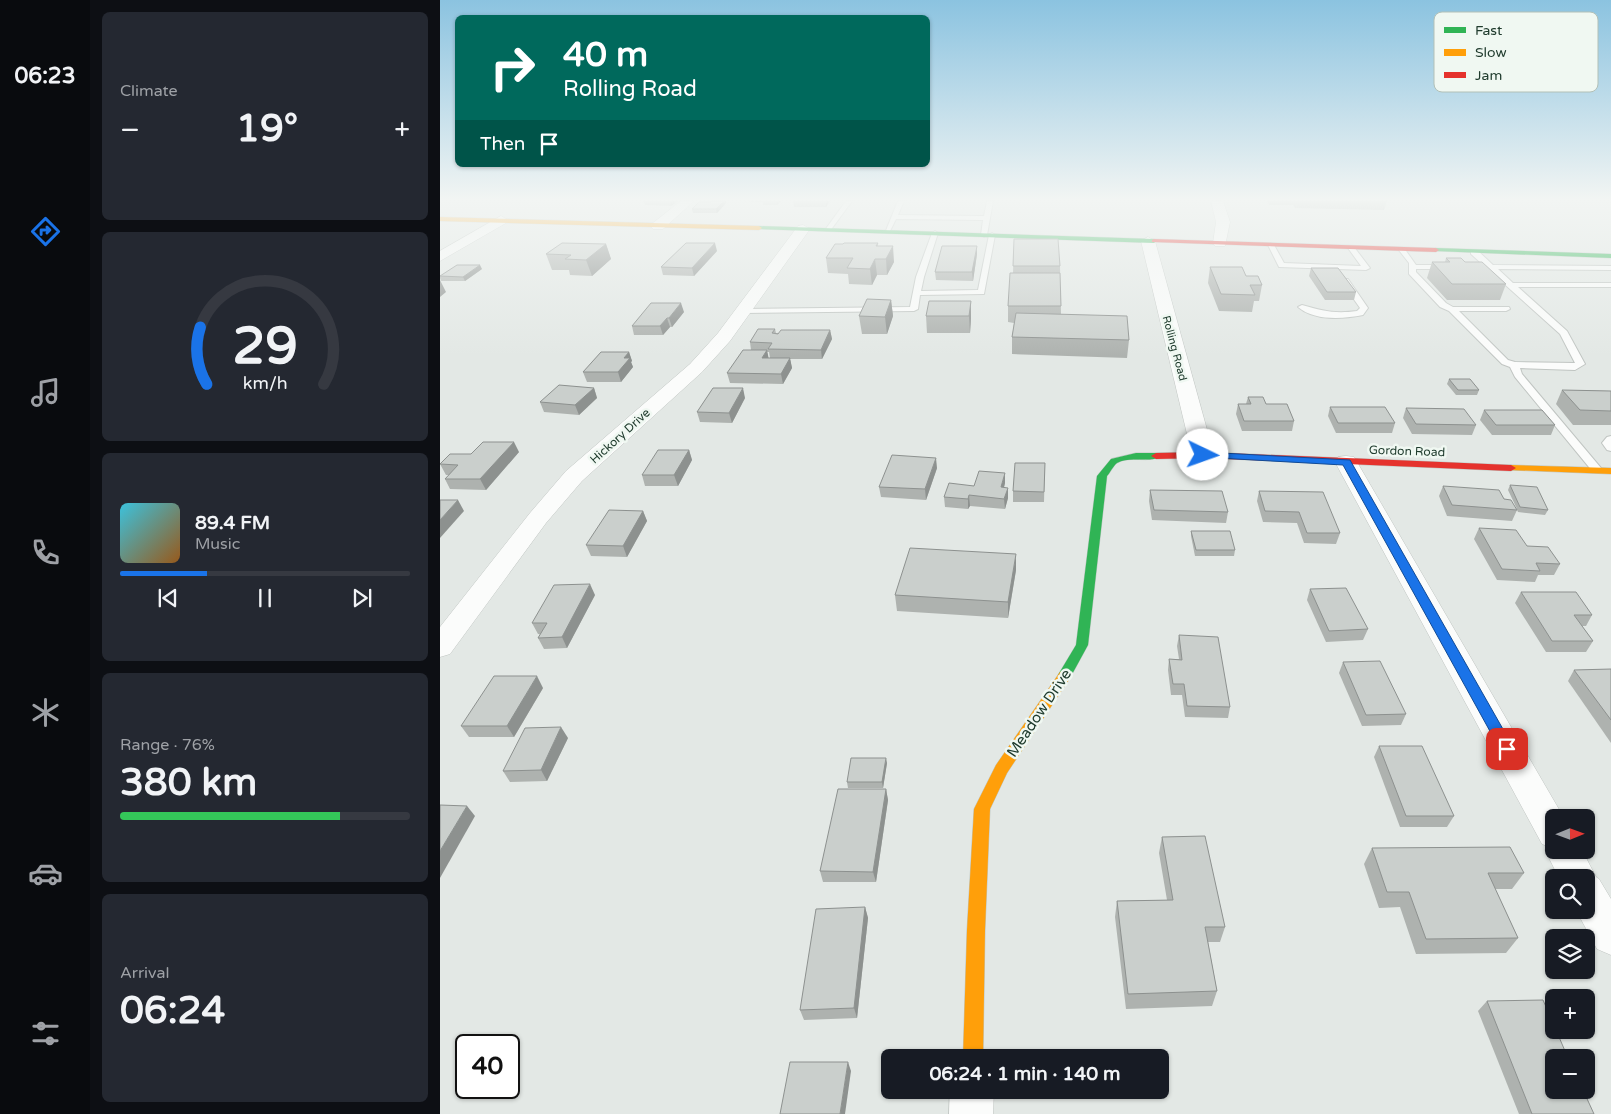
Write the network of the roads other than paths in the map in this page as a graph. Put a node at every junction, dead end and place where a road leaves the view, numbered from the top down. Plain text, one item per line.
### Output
1 (785, 253) edge
2 (928, 253) edge
3 (985, 253) edge
4 (1151, 253) edge
5 (1275, 253) edge
6 (1355, 253) edge
7 (1405, 253) edge
8 (1475, 253) edge
9 (1508, 253) edge
10 (1611, 256) edge
11 (1335, 267) junction
12 (1412, 267) junction
13 (1456, 267) edge
14 (1491, 267) junction
15 (1611, 268) edge
16 (1511, 285) junction
17 (1611, 285) edge
18 (917, 293) junction
19 (1302, 308) dead end
20 (1506, 309) edge
21 (1452, 310) junction
22 (743, 311) junction
23 (1514, 365) junction
24 (1611, 439) edge
25 (1611, 448) edge
26 (1203, 455) junction
27 (1346, 462) junction
28 (1597, 470) junction
29 (1611, 471) edge
30 (440, 647) edge
31 (1545, 817) edge
32 (1595, 907) edge
33 (1611, 936) edge
34 (972, 1049) edge
35 (972, 1099) edge
36 (971, 1114) edge

1 - 22 street, Hickory Drive
2 - 18 lane
3 - 18 lane
4 - 26 street, Rolling Road
5 - 11 lane
6 - 11 lane
7 - 12 lane
8 - 14 lane
9 - 10 main road
11 - 19 lane
12 - 13 lane
12 - 21 lane
14 - 15 lane
14 - 16 lane
16 - 17 lane
16 - 23 lane
18 - 22 lane
20 - 21 lane
21 - 23 lane
22 - 30 street, Hickory Drive
23 - 28 lane
24 - 25 lane
26 - 27 main road, Gordon Road
26 - 34 main road, Meadow Drive
27 - 28 main road, Gordon Road
27 - 31 street
28 - 29 main road, Gordon Road
32 - 33 street
35 - 36 street

